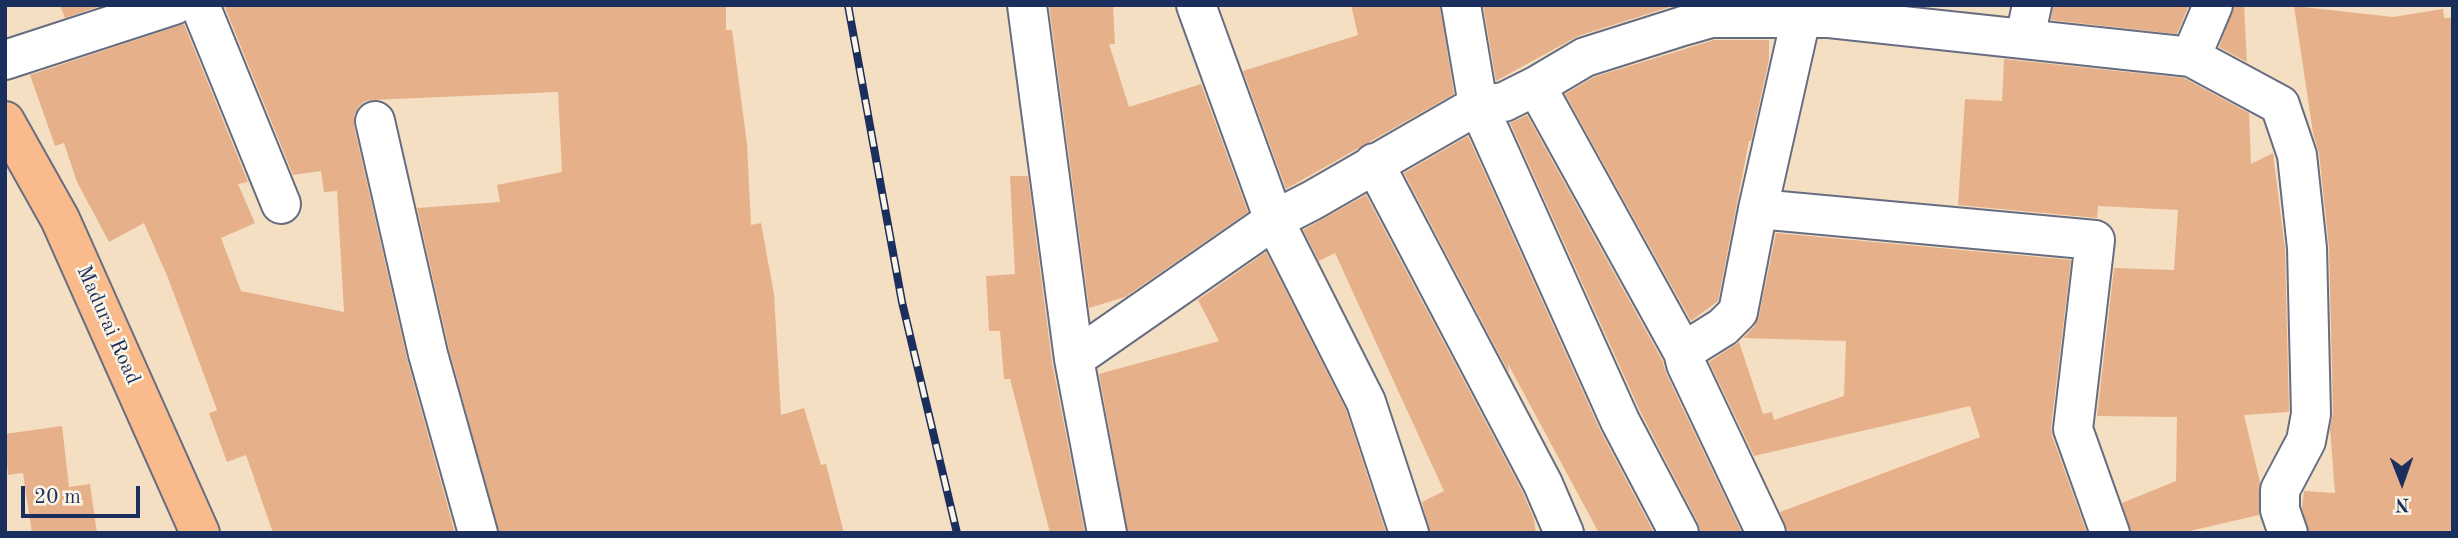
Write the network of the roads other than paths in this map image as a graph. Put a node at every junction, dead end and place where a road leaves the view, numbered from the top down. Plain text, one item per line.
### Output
1 (174, 5) edge
2 (200, 5) edge
3 (1027, 5) edge
4 (1196, 5) edge
5 (1461, 5) edge
6 (2213, 5) edge
7 (1712, 11) edge
8 (1801, 18) junction
9 (2028, 22) edge
10 (2191, 57) junction
11 (5, 60) edge
12 (1536, 86) junction
13 (1478, 105) junction
14 (5, 121) edge
15 (375, 121) dead end
16 (1374, 163) junction
17 (281, 204) dead end
18 (1758, 209) junction
19 (1274, 220) junction
20 (1683, 352) junction
21 (1074, 359) junction
22 (200, 533) edge
23 (478, 533) edge
24 (1107, 533) edge
25 (1409, 533) edge
26 (1564, 533) edge
27 (1679, 533) edge
28 (1766, 533) edge
29 (2110, 533) edge
30 (2288, 533) edge

1 - 11 street
2 - 17 street
3 - 21 street
4 - 19 street
5 - 13 street
6 - 10 street
7 - 8 street
7 - 12 street
8 - 9 street
8 - 18 street
9 - 10 street
10 - 30 street
12 - 13 street
12 - 20 street
13 - 16 street
13 - 27 street
14 - 22 main road, Madurai Road
15 - 23 street
16 - 19 street
16 - 26 street
18 - 20 street
18 - 29 street
19 - 21 street
19 - 25 street
20 - 28 street
21 - 24 street

